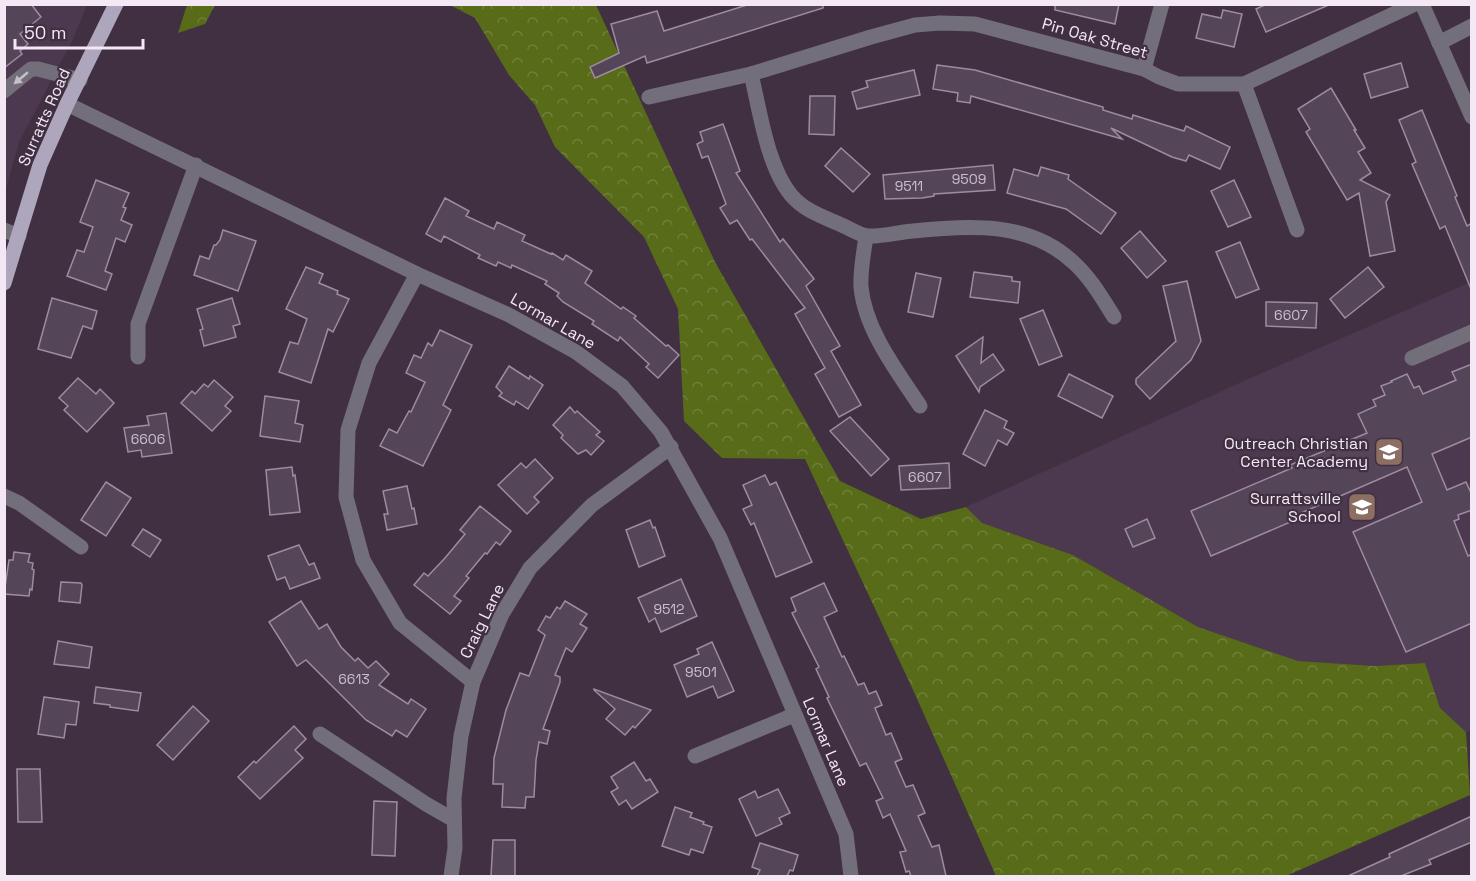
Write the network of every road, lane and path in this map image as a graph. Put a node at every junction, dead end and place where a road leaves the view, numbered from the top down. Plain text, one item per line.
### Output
1 (116, 4) edge
2 (1162, 4) edge
3 (1415, 4) edge
4 (1422, 4) edge
5 (1472, 26) edge
6 (1439, 44) junction
7 (1144, 69) junction
8 (751, 74) junction
9 (80, 80) junction
10 (1244, 84) junction
11 (4, 91) edge
12 (649, 97) dead end
13 (67, 104) junction
14 (1472, 117) edge
15 (195, 165) junction
16 (1296, 230) dead end
17 (11, 233) edge
18 (866, 236) junction
19 (417, 274) junction
20 (4, 283) edge
21 (1114, 317) dead end
22 (1472, 332) edge
23 (138, 357) dead end
24 (1413, 358) dead end
25 (920, 406) dead end
26 (670, 447) junction
27 (4, 496) edge
28 (81, 547) dead end
29 (473, 682) junction
30 (794, 715) junction
31 (320, 734) dead end
32 (694, 756) dead end
33 (454, 820) junction
34 (451, 876) edge
35 (851, 876) edge

1 - 9 main road, Surratts Road
2 - 7 street
3 - 10 street, Pin Oak Street
4 - 6 street
5 - 6 street
6 - 14 street
7 - 8 street, Pin Oak Street
7 - 10 street, Pin Oak Street
8 - 12 street, Pin Oak Street
8 - 18 street
9 -> 11 street
9 - 13 main road, Surratts Road
10 - 16 street
13 - 15 street, Lormar Lane
13 - 17 main road, Surratts Road
15 - 19 street, Lormar Lane
15 - 23 street
17 - 20 main road, Surratts Road
18 - 21 street
18 - 25 street
19 - 26 street, Lormar Lane
19 - 29 street
22 - 24 street
26 - 29 street, Craig Lane
26 - 30 street, Lormar Lane
27 - 28 street
29 - 33 street, Craig Lane
30 - 32 street
30 - 35 street, Lormar Lane
31 - 33 street
33 - 34 street, Craig Lane

